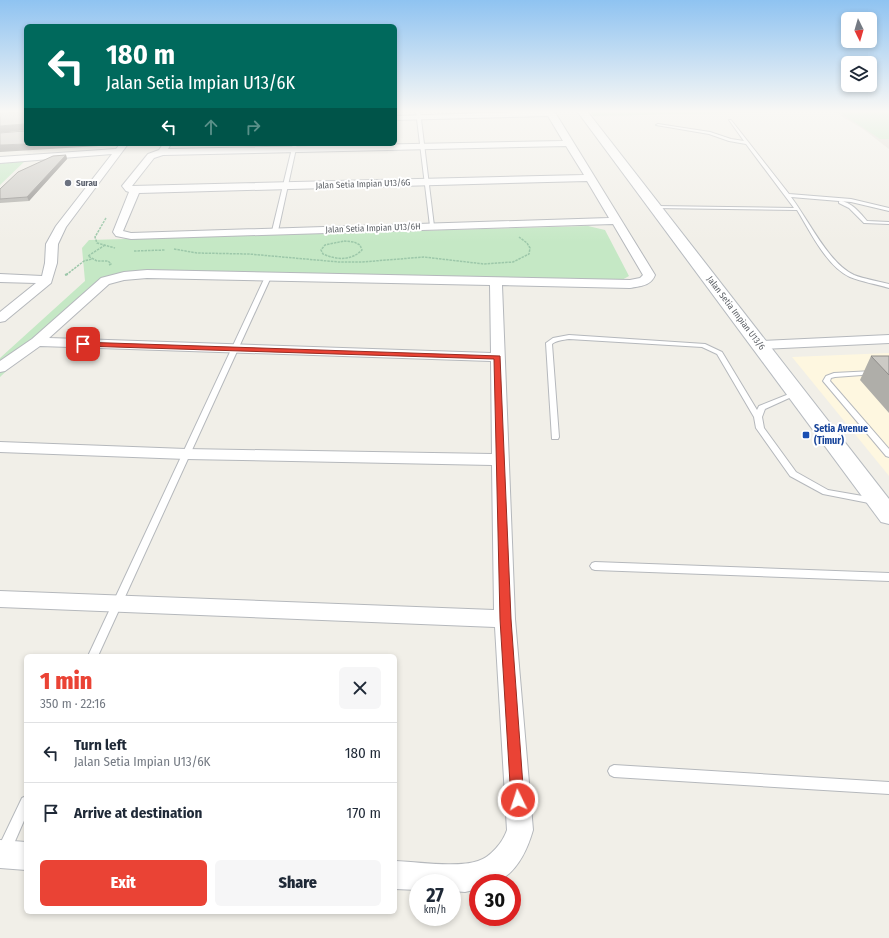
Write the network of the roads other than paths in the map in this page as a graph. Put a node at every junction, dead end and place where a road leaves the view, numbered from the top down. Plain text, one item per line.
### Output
1 (49, 155) edge
2 (115, 155) edge
3 (153, 155) edge
4 (292, 155) edge
5 (424, 155) edge
6 (576, 155) edge
7 (615, 155) edge
8 (755, 155) edge
9 (0, 160) edge
10 (590, 178) junction
11 (427, 182) junction
12 (285, 186) junction
13 (135, 190) junction
14 (786, 195) junction
15 (835, 198) junction
16 (655, 207) junction
17 (798, 210) junction
18 (889, 210) edge
19 (616, 220) junction
20 (889, 223) edge
21 (432, 226) junction
22 (274, 231) junction
23 (268, 277) junction
24 (0, 278) edge
25 (47, 280) junction
26 (496, 282) junction
27 (889, 286) edge
28 (0, 318) edge
29 (889, 339) edge
30 (37, 342) junction
31 (760, 345) junction
32 (236, 349) junction
33 (498, 357) junction
34 (0, 368) edge
35 (881, 372) edge
36 (796, 393) junction
37 (758, 417) junction
38 (555, 437) dead end
39 (0, 447) edge
40 (186, 454) junction
41 (889, 454) edge
42 (500, 460) junction
43 (879, 502) junction
44 (889, 516) edge
45 (595, 566) dead end
46 (889, 578) edge
47 (0, 599) edge
48 (117, 604) junction
49 (505, 619) junction
50 (94, 654) edge
51 (614, 771) dead end
52 (889, 788) edge
53 (24, 808) edge
54 (9, 855) edge
55 (397, 875) edge

1 - 9 street
2 - 25 street
3 - 13 street
4 - 12 lane
5 - 11 lane
6 - 10 street
7 - 16 street, Jalan Setia Impian U13/6
8 - 14 lane
10 - 11 street, Jalan Setia Impian U13/6G
10 - 19 street
11 - 12 street, Jalan Setia Impian U13/6G
11 - 21 lane
12 - 13 street, Jalan Setia Impian U13/6G
12 - 22 lane
13 - 22 street, Jalan Setia Impian U13/6H
14 - 15 lane
14 - 17 lane
15 - 18 lane
15 - 20 lane
16 - 17 lane
16 - 31 street, Jalan Setia Impian U13/6
17 - 27 lane
19 - 21 street, Jalan Setia Impian U13/6H
19 - 26 street
21 - 22 street, Jalan Setia Impian U13/6H
23 - 26 street
23 - 30 street
23 - 32 lane
24 - 25 street
25 - 28 street
26 - 33 street
29 - 31 street
30 - 32 street
30 - 34 street
31 - 36 street, Jalan Setia Impian U13/6
32 - 33 street
32 - 40 lane
33 - 42 street
35 - 41 lane
36 - 37 lane
36 - 43 street, Jalan Setia Impian U13/6
37 - 38 lane
37 - 43 lane
39 - 40 street
40 - 42 street
40 - 48 lane
42 - 49 street
43 - 44 street, Jalan Setia Impian U13/6
45 - 46 lane
47 - 48 street
48 - 49 street
48 - 50 lane
49 - 55 street
51 - 52 lane
53 - 54 lane

